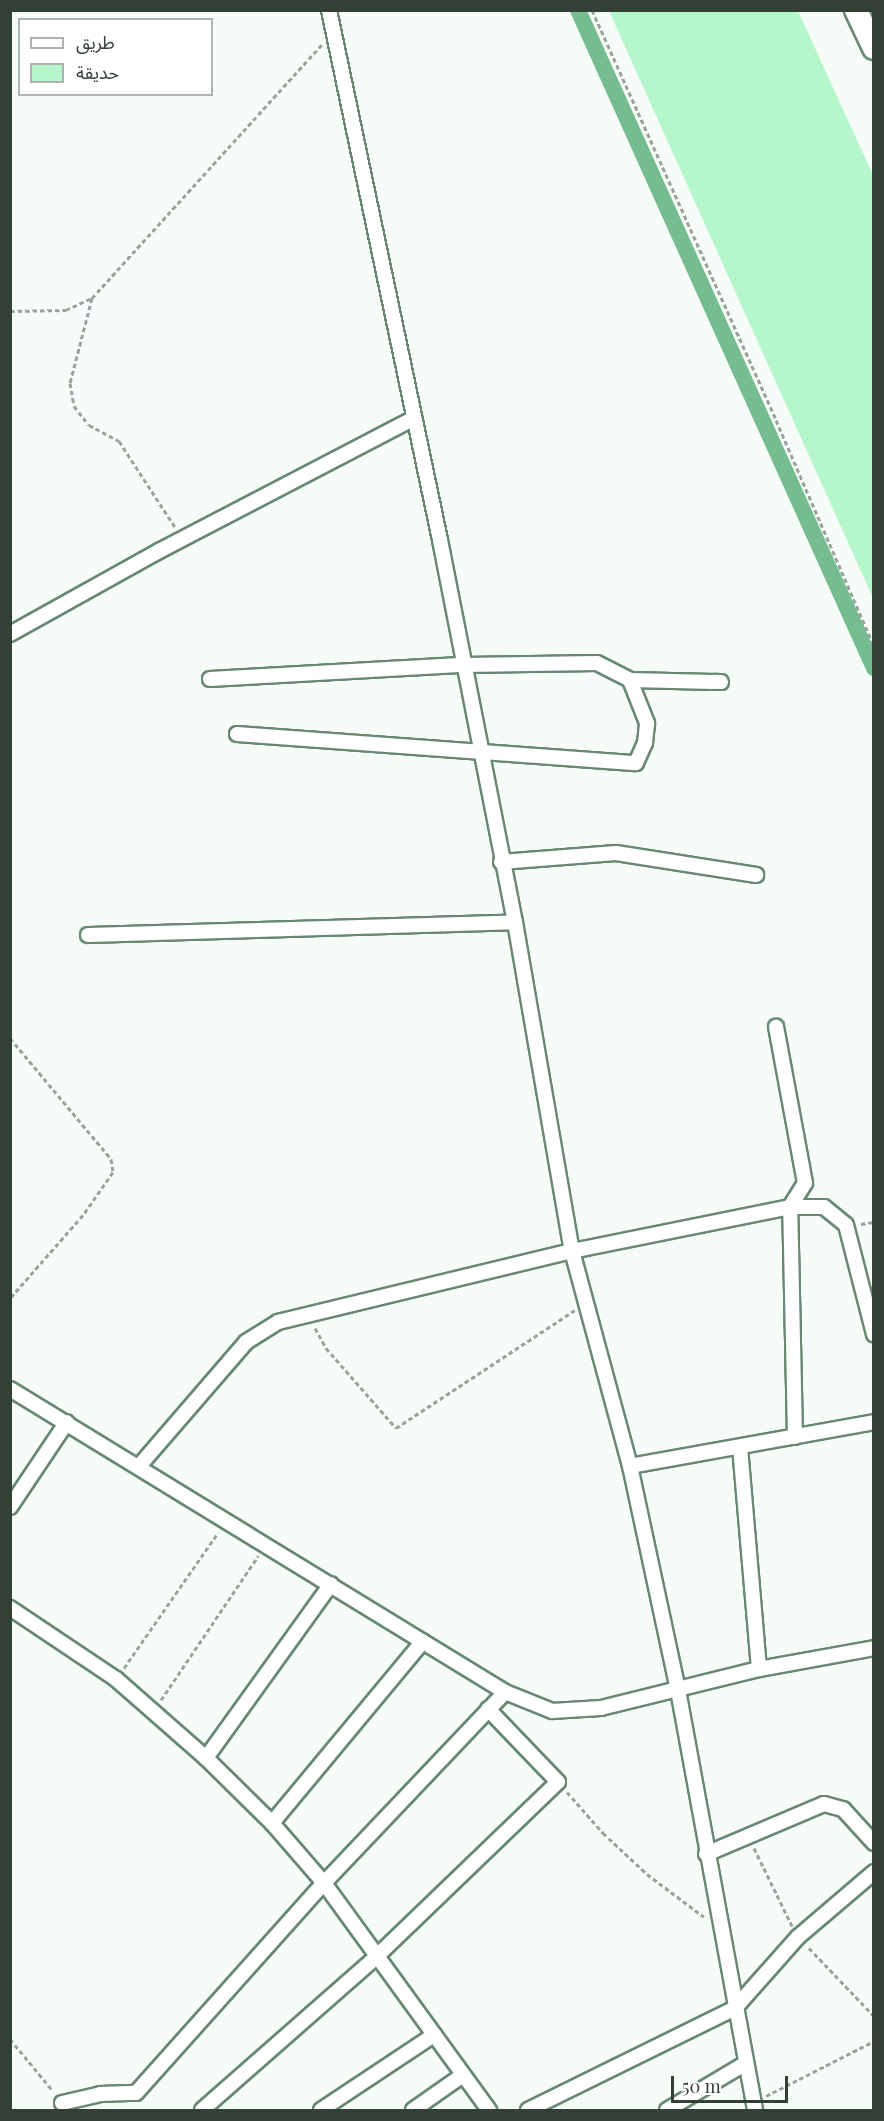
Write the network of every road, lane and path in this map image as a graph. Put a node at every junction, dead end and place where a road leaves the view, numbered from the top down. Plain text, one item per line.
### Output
1 (329, 10) edge
2 (592, 10) edge
3 (856, 10) edge
4 (334, 31) junction
5 (873, 48) edge
6 (92, 298) junction
7 (10, 311) edge
8 (416, 418) junction
9 (183, 539) junction
10 (10, 634) edge
11 (873, 647) edge
12 (464, 665) junction
13 (210, 679) dead end
14 (630, 680) junction
15 (721, 682) dead end
16 (237, 734) dead end
17 (482, 751) junction
18 (501, 862) junction
19 (756, 875) dead end
20 (515, 922) junction
21 (88, 935) dead end
22 (776, 1027) dead end
23 (10, 1038) edge
24 (790, 1207) junction
25 (572, 1251) junction
26 (10, 1298) edge
27 (585, 1304) junction
28 (312, 1311) junction
29 (873, 1334) edge
30 (10, 1389) edge
31 (67, 1422) junction
32 (873, 1422) edge
33 (795, 1437) junction
34 (740, 1447) junction
35 (140, 1465) junction
36 (630, 1466) junction
37 (10, 1507) edge
38 (227, 1520) junction
39 (266, 1544) junction
40 (331, 1584) junction
41 (10, 1608) edge
42 (423, 1641) junction
43 (873, 1648) edge
44 (759, 1669) junction
45 (116, 1679) junction
46 (678, 1690) junction
47 (505, 1692) junction
48 (488, 1709) junction
49 (153, 1711) junction
50 (206, 1758) junction
51 (558, 1782) junction
52 (272, 1823) junction
53 (873, 1843) edge
54 (706, 1854) junction
55 (873, 1872) edge
56 (324, 1883) junction
57 (719, 1927) junction
58 (376, 1956) junction
59 (735, 2008) junction
60 (434, 2035) junction
61 (10, 2039) edge
62 (873, 2041) edge
63 (746, 2063) junction
64 (463, 2075) junction
65 (62, 2103) joint
66 (754, 2106) edge
67 (202, 2110) edge
68 (321, 2110) edge
69 (413, 2110) edge
70 (489, 2110) edge
71 (528, 2110) edge
72 (667, 2110) edge

1 - 4 street
2 - 11 path
3 - 5 highway
4 - 6 path
4 - 8 street
6 - 7 path
6 - 9 path
8 - 9 street
8 - 12 street
9 - 10 street
12 - 13 street
12 - 14 street
12 - 17 street
14 - 15 street
14 - 17 street
16 - 17 street
17 - 18 street
18 - 19 street
18 - 20 street
20 - 21 street
20 - 25 street
22 - 24 street
23 - 26 path
24 - 25 street
24 - 29 street
24 - 33 street
25 - 27 street
25 - 28 street
27 - 28 path
27 - 36 street
28 - 35 street
30 - 31 street
31 - 35 street
31 - 37 street
32 - 33 street
33 - 34 street
34 - 36 street
34 - 44 street
35 - 38 street
36 - 46 street
38 - 39 street
38 - 45 path
39 - 40 street
39 - 49 path
40 - 42 street
40 - 50 street
41 - 45 street
42 - 47 street
42 - 52 street
43 - 44 street
44 - 46 street
45 - 49 street
46 - 47 street
46 - 54 street
47 - 48 street
48 - 51 street
48 - 56 street
49 - 50 street
50 - 52 street
51 - 57 path
51 - 58 street
52 - 56 street
53 - 54 street
54 - 57 street
55 - 59 street
56 - 58 street
56 - 65 street
57 - 59 street
58 - 60 street
58 - 67 street
59 - 63 street
59 - 71 street
60 - 64 street
60 - 68 street
61 - 65 path
62 - 66 path
63 - 66 street
63 - 72 street
64 - 69 street
64 - 70 street

